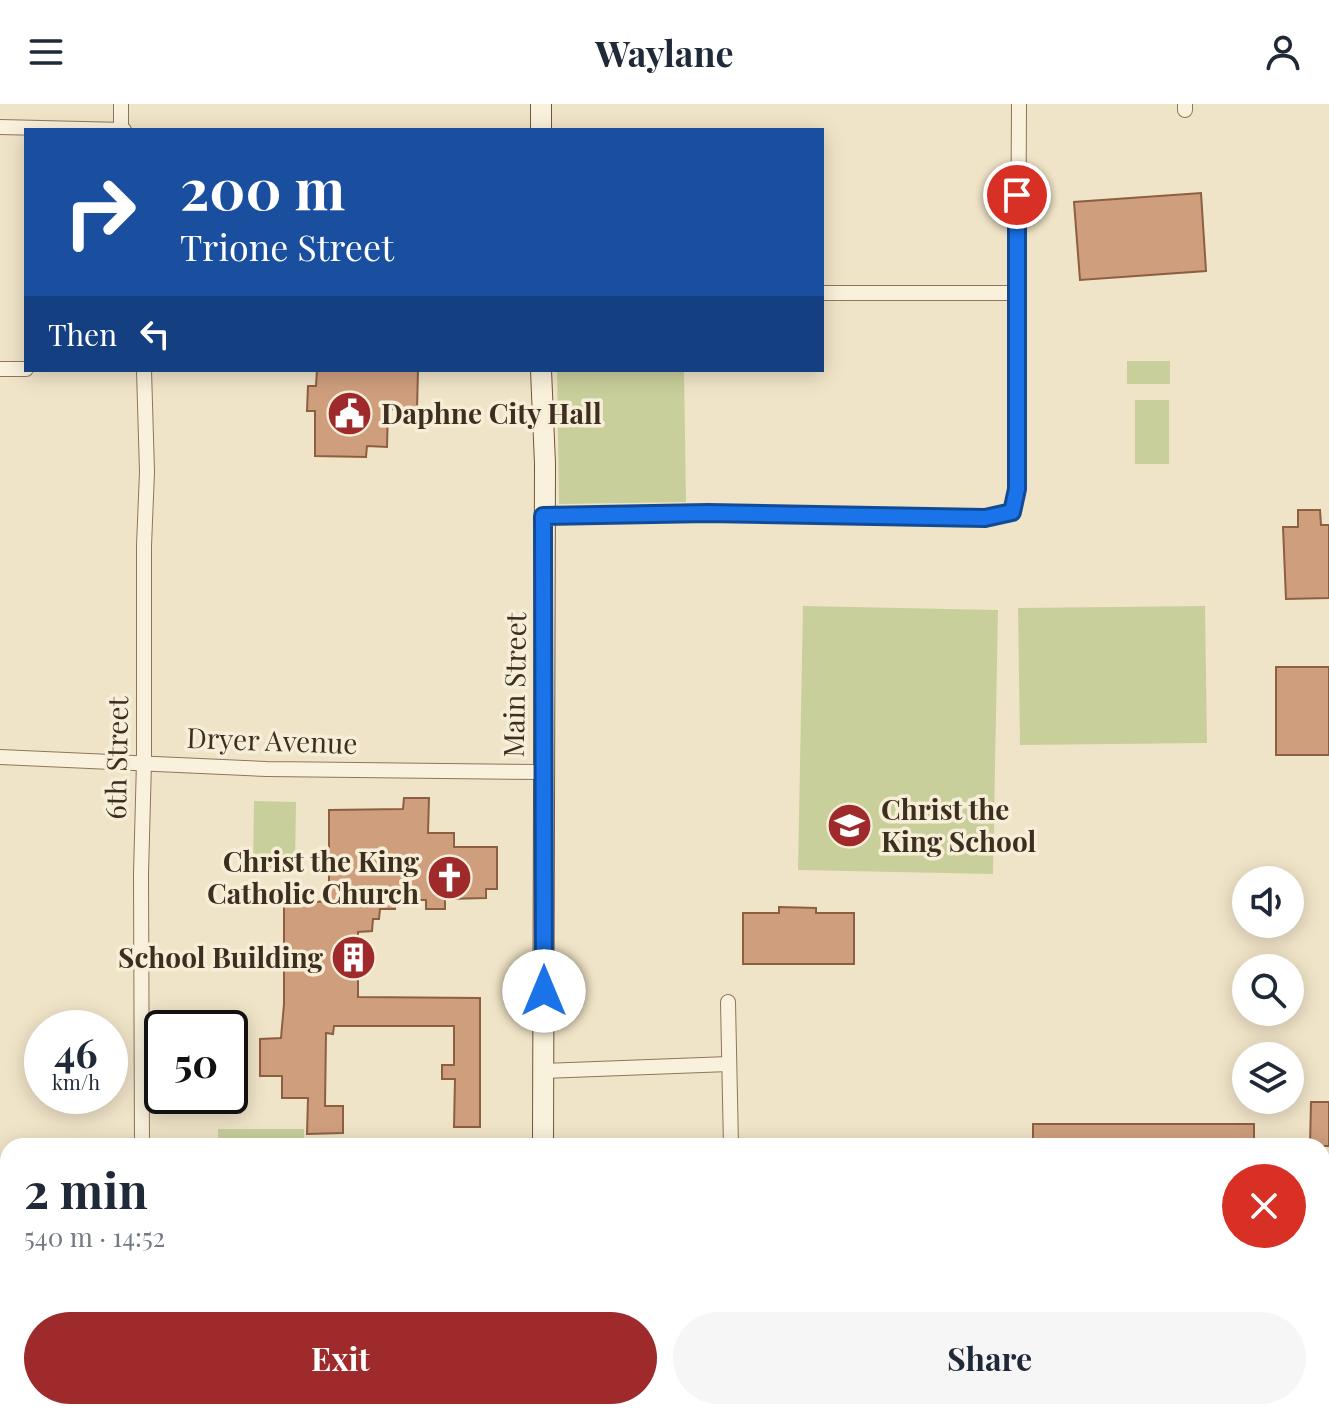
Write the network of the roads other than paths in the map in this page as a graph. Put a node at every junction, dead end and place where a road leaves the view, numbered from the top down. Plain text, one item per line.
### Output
1 (121, 104) edge
2 (541, 104) edge
3 (1019, 104) edge
4 (0, 127) edge
5 (41, 128) edge
6 (123, 128) edge
7 (541, 128) edge
8 (824, 293) edge
9 (1016, 293) junction
10 (0, 369) edge
11 (24, 369) edge
12 (144, 372) edge
13 (541, 372) edge
14 (543, 516) junction
15 (0, 757) edge
16 (144, 762) junction
17 (542, 772) junction
18 (728, 1002) dead end
19 (729, 1064) junction
20 (543, 1071) junction
21 (142, 1138) edge
22 (543, 1138) edge
23 (731, 1138) edge

1 - 6 street
2 - 7 main road
3 - 9 street
4 - 5 street
8 - 9 street
9 - 14 street
10 - 11 street
12 - 16 street, 6th Street
13 - 14 main road, Main Street
14 - 17 main road, Main Street
15 - 16 street, Dryer Avenue
16 - 17 street, Dryer Avenue
16 - 21 street, 6th Street
17 - 20 main road, Main Street
18 - 19 street
19 - 20 street
19 - 23 street
20 - 22 main road, Main Street

